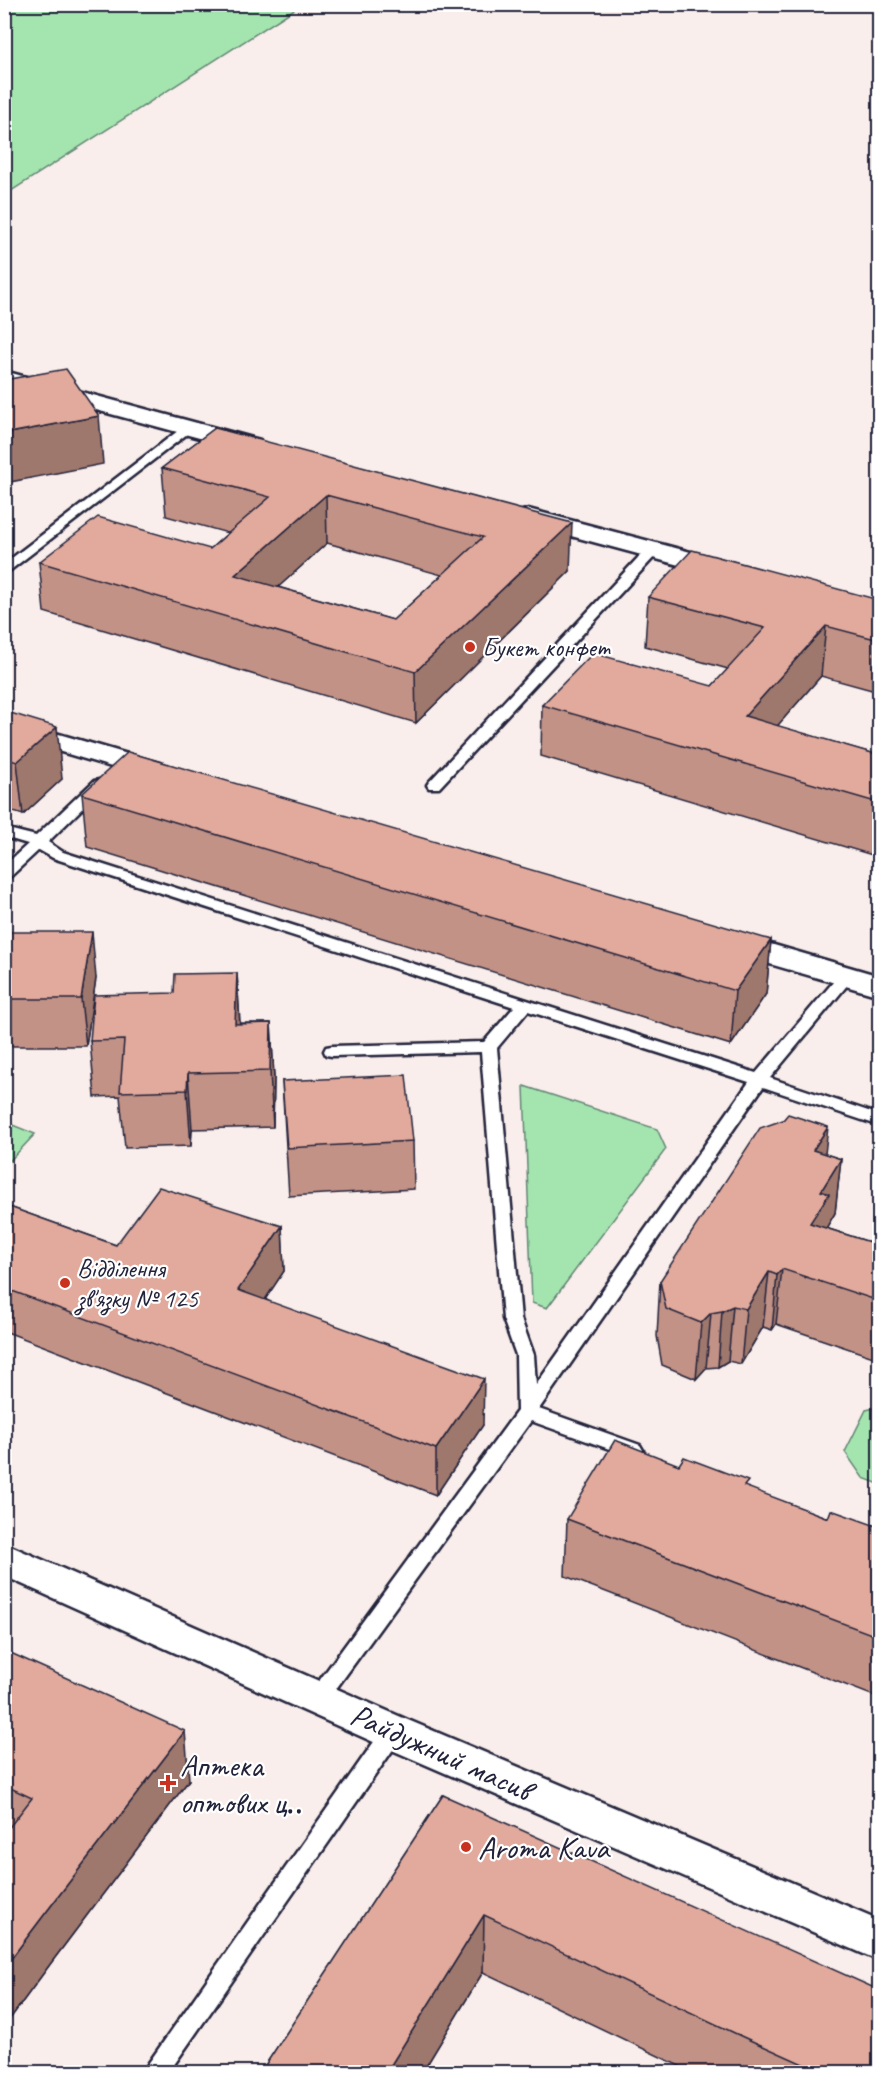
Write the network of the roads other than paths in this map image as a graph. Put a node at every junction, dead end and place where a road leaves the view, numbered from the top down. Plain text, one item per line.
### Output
1 (4, 378) edge
2 (187, 428) junction
3 (278, 452) edge
4 (508, 512) edge
5 (653, 550) junction
6 (4, 571) edge
7 (755, 578) edge
8 (4, 726) edge
9 (114, 769) junction
10 (192, 782) edge
11 (434, 785) dead end
12 (4, 832) edge
13 (38, 842) junction
14 (4, 875) edge
15 (697, 932) edge
16 (846, 977) junction
17 (879, 987) edge
18 (524, 1005) junction
19 (489, 1047) junction
20 (332, 1051) dead end
21 (759, 1080) junction
22 (879, 1121) edge
23 (527, 1412) junction
24 (648, 1455) edge
25 (4, 1558) edge
26 (318, 1698) junction
27 (393, 1732) junction
28 (879, 1941) edge
29 (156, 2073) edge

1 - 2 street
2 - 3 street
2 - 6 lane
4 - 5 street
5 - 7 street
5 - 11 lane
8 - 9 street
9 - 10 street
9 - 13 lane
12 - 13 lane
13 - 14 lane
13 - 18 lane
15 - 16 street
16 - 17 street
16 - 21 lane
18 - 19 lane
18 - 21 lane
19 - 20 lane
19 - 23 lane
21 - 22 lane
21 - 23 lane
23 - 24 lane
23 - 26 lane
25 - 26 street, Райдужний масив
26 - 27 street, Райдужний масив
27 - 28 street, Райдужний масив
27 - 29 lane

